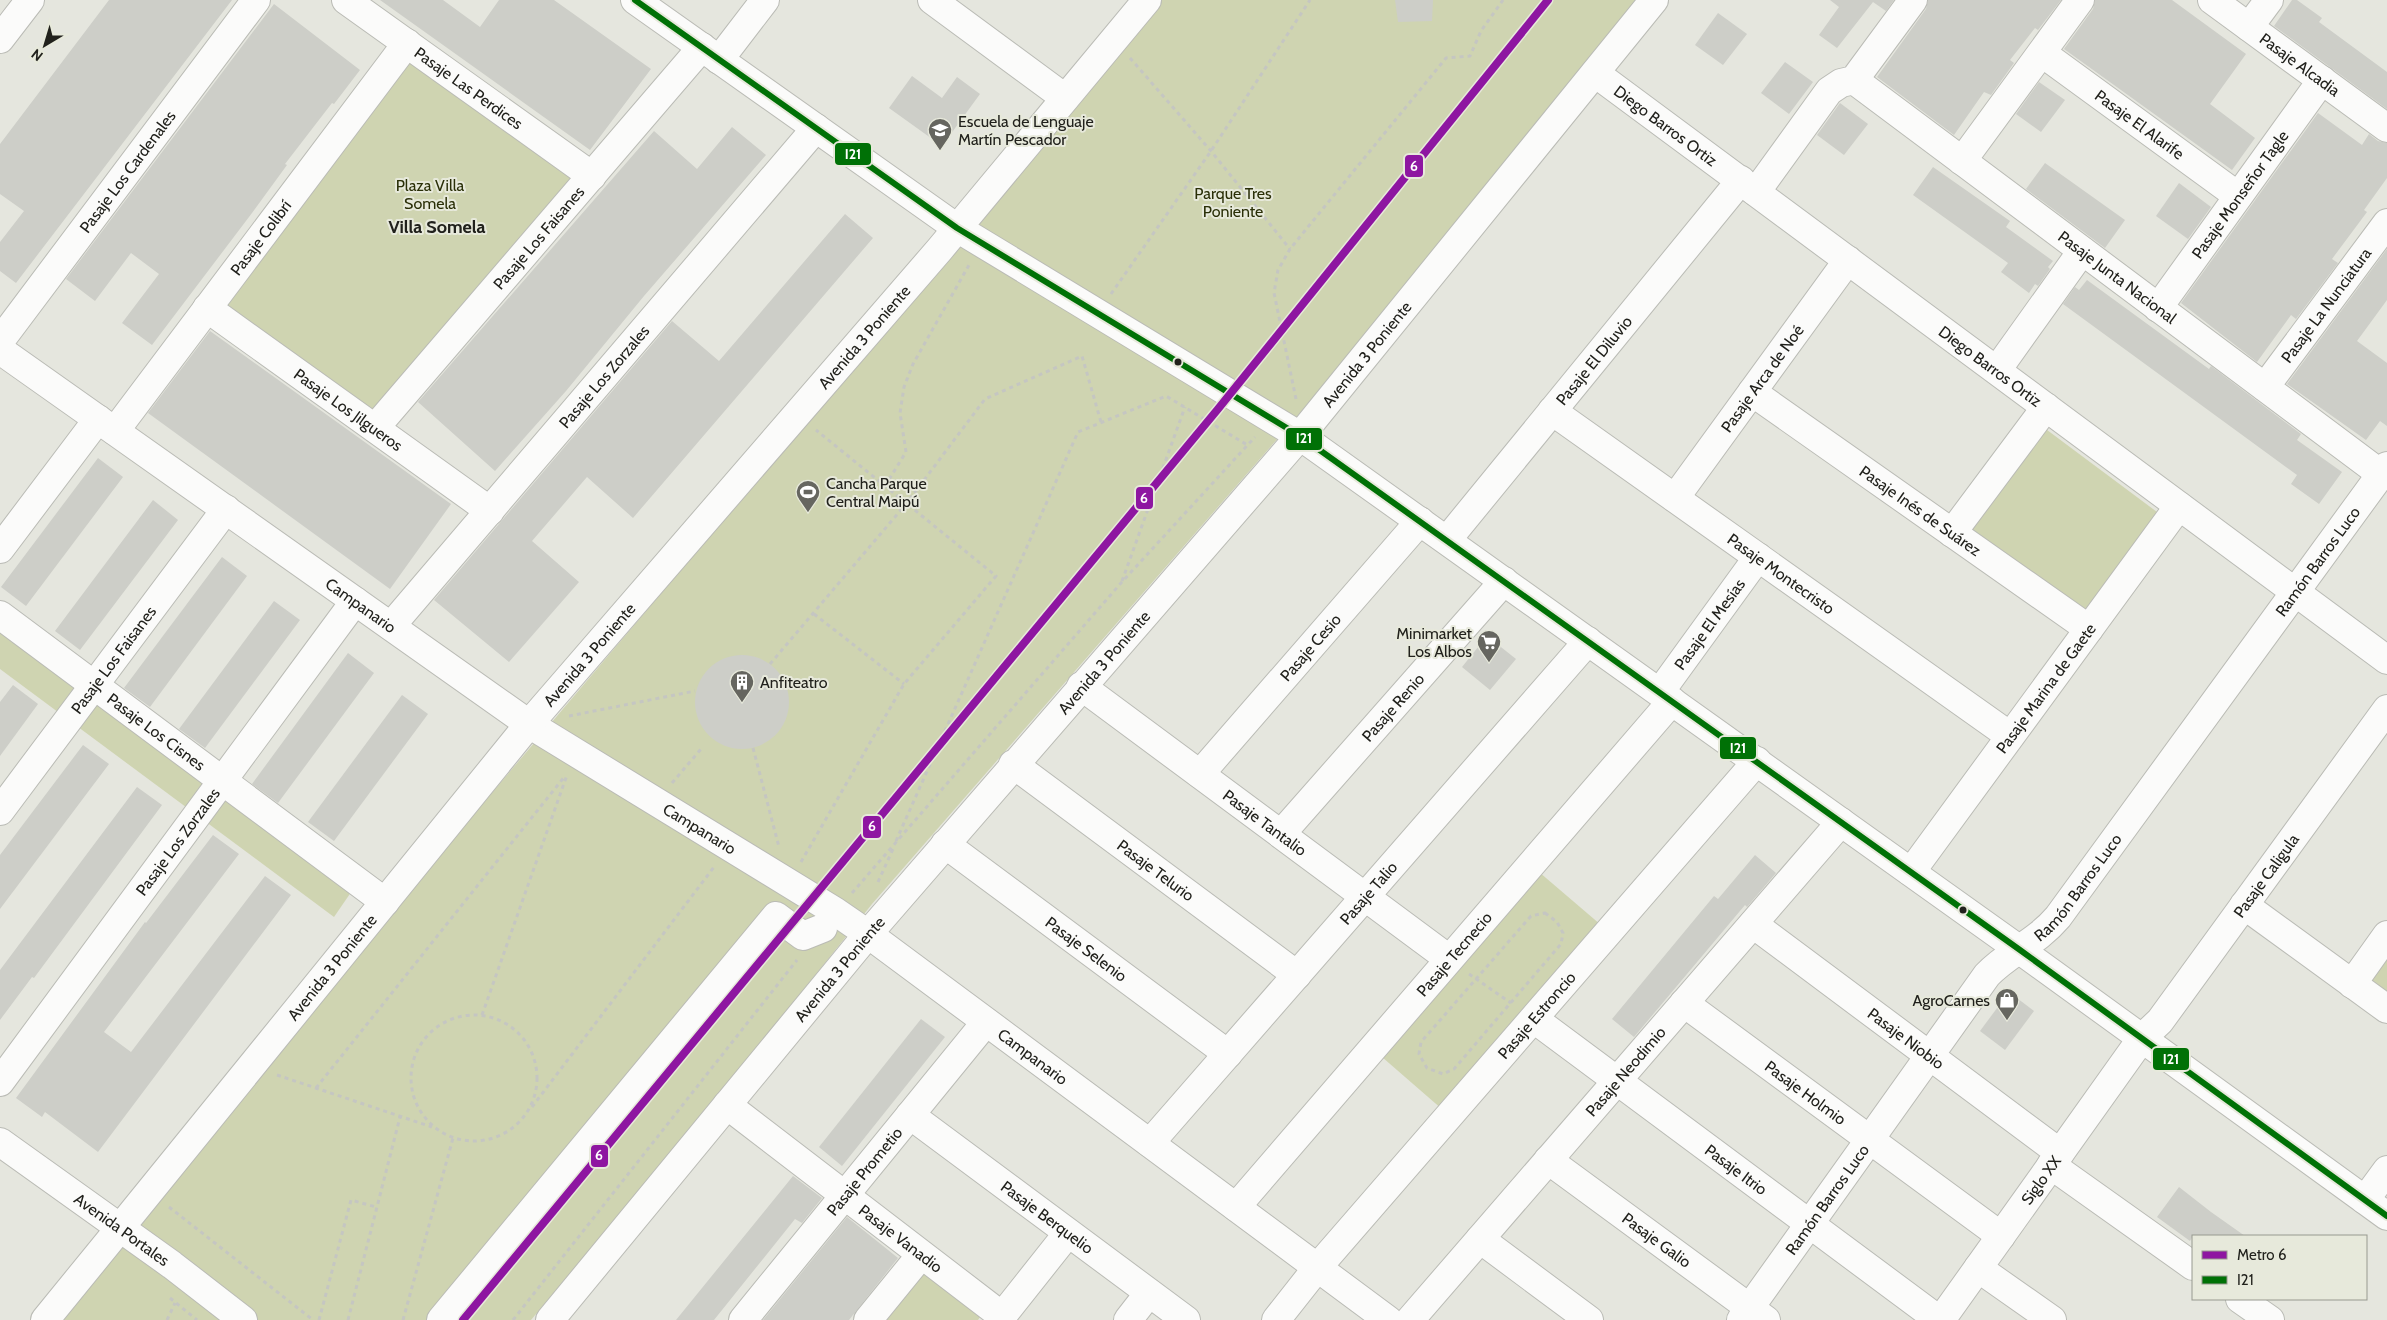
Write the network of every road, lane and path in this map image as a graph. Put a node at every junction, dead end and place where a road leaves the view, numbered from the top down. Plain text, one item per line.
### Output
1 (30, 0) edge
2 (256, 0) edge
3 (346, 0) edge
4 (635, 0) edge
5 (766, 0) edge
6 (932, 0) edge
7 (1147, 0) edge
8 (1310, 0) edge
9 (1503, 0) edge
10 (1654, 0) edge
11 (1913, 0) edge
12 (2080, 0) edge
13 (2212, 0) edge
14 (2269, 0) edge
15 (2249, 27) junction
16 (0, 39) edge
17 (1114, 39) junction
18 (407, 43) junction
19 (710, 53) junction
20 (2042, 53) junction
21 (1595, 73) junction
22 (1854, 80) junction
23 (2322, 80) junction
24 (1065, 98) junction
25 (816, 128) junction
26 (2387, 128) edge
27 (1211, 151) junction
28 (1962, 162) junction
29 (592, 176) junction
30 (1748, 186) junction
31 (2238, 196) junction
32 (2387, 223) edge
33 (957, 228) junction
34 (1290, 249) junction
35 (2082, 251) junction
36 (1848, 260) junction
37 (967, 268) dead end
38 (1110, 295) dead end
39 (207, 308) junction
40 (2158, 308) junction
41 (0, 341) edge
42 (0, 350) edge
43 (1996, 370) junction
44 (2265, 387) junction
45 (1752, 392) junction
46 (1303, 395) dead end
47 (1185, 407) junction
48 (2046, 407) junction
49 (1552, 411) junction
50 (796, 416) junction
51 (1270, 417) junction
52 (1101, 422) junction
53 (106, 425) junction
54 (375, 428) junction
55 (1300, 436) junction
56 (1249, 446) junction
57 (2384, 470) edge
58 (885, 486) junction
59 (1675, 498) junction
60 (906, 504) junction
61 (2179, 506) junction
62 (226, 509) junction
63 (490, 511) junction
64 (1420, 521) junction
65 (1952, 533) junction
66 (1447, 540) junction
67 (0, 549) edge
68 (1758, 557) junction
69 (1504, 580) junction
70 (1122, 583) junction
71 (2295, 592) junction
72 (356, 601) junction
73 (814, 614) junction
74 (0, 616) edge
75 (392, 626) junction
76 (2089, 630) junction
77 (1588, 641) junction
78 (2387, 660) edge
79 (770, 664) dead end
80 (904, 684) junction
81 (94, 686) junction
82 (1082, 686) junction
83 (695, 691) dead end
84 (1666, 696) junction
85 (2387, 709) edge
86 (567, 717) dead end
87 (530, 724) junction
88 (2010, 736) junction
89 (700, 748) dead end
90 (753, 748) dead end
91 (1757, 761) junction
92 (1013, 764) junction
93 (568, 772) junction
94 (1200, 774) junction
95 (576, 777) dead end
96 (222, 781) junction
97 (657, 803) junction
98 (0, 810) edge
99 (1841, 822) junction
100 (1281, 834) junction
101 (945, 844) junction
102 (894, 845) junction
103 (781, 854) dead end
104 (718, 861) dead end
105 (800, 864) dead end
106 (1911, 872) junction
107 (875, 889) dead end
108 (1365, 896) junction
109 (385, 902) junction
110 (2244, 905) junction
111 (829, 920) junction
112 (1753, 924) junction
113 (868, 934) junction
114 (2387, 935) edge
115 (2020, 950) junction
116 (798, 959) dead end
117 (1448, 959) junction
118 (1297, 975) junction
119 (1476, 979) junction
120 (2352, 984) junction
121 (1510, 1003) junction
122 (1684, 1003) junction
123 (2387, 1009) edge
124 (482, 1015) junction
125 (1534, 1019) junction
126 (986, 1022) junction
127 (2142, 1038) junction
128 (1228, 1054) junction
129 (1930, 1056) junction
130 (275, 1074) dead end
131 (0, 1082) edge
132 (1616, 1082) junction
133 (316, 1088) junction
134 (727, 1105) junction
135 (528, 1111) junction
136 (910, 1115) junction
137 (400, 1117) junction
138 (435, 1128) junction
139 (453, 1138) junction
140 (1870, 1139) junction
141 (0, 1142) edge
142 (1150, 1143) junction
143 (2055, 1159) junction
144 (1548, 1160) junction
145 (2387, 1170) edge
146 (844, 1196) junction
147 (167, 1205) dead end
148 (376, 1207) junction
149 (1236, 1207) junction
150 (2376, 1208) edge
151 (1809, 1224) junction
152 (120, 1228) junction
153 (1068, 1233) junction
154 (2001, 1236) junction
155 (1480, 1239) junction
156 (922, 1254) junction
157 (2192, 1265) edge
158 (1317, 1268) junction
159 (1978, 1268) junction
160 (1149, 1293) junction
161 (168, 1297) dead end
162 (2241, 1300) edge
163 (175, 1302) junction
164 (1752, 1316) edge
165 (1001, 1318) edge
166 (45, 1320) edge
167 (167, 1320) edge
168 (197, 1320) edge
169 (243, 1320) edge
170 (313, 1320) edge
171 (319, 1320) edge
172 (348, 1320) edge
173 (403, 1320) edge
174 (441, 1320) edge
175 (513, 1320) edge
176 (550, 1320) edge
177 (743, 1320) edge
178 (868, 1320) edge
179 (1128, 1320) edge
180 (1186, 1320) edge
181 (1276, 1320) edge
182 (1388, 1320) edge
183 (1410, 1320) edge
184 (1589, 1320) edge
185 (1940, 1320) edge
186 (2052, 1320) edge
187 (2270, 1320) edge

1 - 16 street
2 - 41 street, Pasaje Los Cardenales
3 - 18 street, Pasaje Las Perdices
4 - 19 street
5 - 19 street, Pasaje Los Faisanes
6 - 24 street
7 - 17 street, Avenida 3 Poniente
8 - 27 path
9 - 34 path
10 - 21 street, Avenida 3 Poniente
11 - 22 street
12 - 20 street
13 - 15 street, Pasaje Alcadia
14 - 15 street
15 - 23 street, Pasaje Alcadia
17 - 24 street, Avenida 3 Poniente
17 - 27 path
18 - 29 street, Pasaje Las Perdices
18 - 39 street, Pasaje Colibrí
19 - 25 street
19 - 29 street, Pasaje Los Faisanes
20 - 28 street
20 - 31 street, Pasaje El Alarife
21 - 30 street, Diego Barros Ortiz
21 - 55 street, Avenida 3 Poniente
22 - 28 street, Pasaje Junta Nacional
22 - 30 street, Pasaje El Diluvio
23 - 26 street, Pasaje Alcadia
23 - 31 street, Pasaje Monseñor Tagle
24 - 33 street, Avenida 3 Poniente
25 - 33 street
25 - 63 street, Pasaje Los Zorzales
27 - 34 path
27 - 38 path
28 - 35 street, Pasaje Junta Nacional
29 - 54 street, Pasaje Los Faisanes
30 - 36 street, Diego Barros Ortiz
30 - 49 street, Pasaje El Diluvio
31 - 40 street, Pasaje Monseñor Tagle
32 - 44 street, Pasaje La Nunciatura
33 - 50 street, Avenida 3 Poniente
33 - 51 street
34 - 46 path
35 - 40 street, Pasaje Junta Nacional
35 - 43 street
36 - 43 street, Diego Barros Ortiz
36 - 45 street, Pasaje Arca de Noé
37 - 58 path
39 - 53 street, Pasaje Colibrí
39 - 54 street, Pasaje Los Jilgueros
40 - 44 street, Pasaje Junta Nacional
42 - 53 street, Campanario
43 - 48 street, Diego Barros Ortiz
44 - 57 street, Pasaje Junta Nacional
45 - 59 street, Pasaje Arca de Noé
45 - 65 street, Pasaje Inés de Suárez
47 - 52 path
47 - 56 path
47 - 70 path
48 - 61 street, Diego Barros Ortiz
48 - 65 street
49 - 59 street, Pasaje Montecristo
49 - 66 street, Pasaje El Diluvio
50 - 58 path
50 - 87 street, Avenida 3 Poniente
51 - 55 street
51 - 56 path
52 - 60 path
52 - 102 path
53 - 62 street, Campanario
53 - 67 street, Pasaje Colibrí
54 - 63 street, Pasaje Los Jilgueros
55 - 64 street
55 - 82 street, Avenida 3 Poniente
56 - 70 path
57 - 71 street, Ramón Barros Luco
58 - 60 path
59 - 68 street, Pasaje Montecristo
60 - 73 path
60 - 80 path
61 - 71 street, Diego Barros Ortiz
61 - 76 street, Pasaje Marina de Gaete
62 - 72 street, Campanario
62 - 81 street, Pasaje Los Faisanes
63 - 75 street, Pasaje Los Zorzales
64 - 66 street
64 - 94 street, Pasaje Cesio
65 - 76 street, Pasaje Inés de Suárez
66 - 69 street
68 - 84 street, Pasaje El Mesías
68 - 88 street, Pasaje Montecristo
69 - 77 street
69 - 100 street, Pasaje Renio
70 - 102 path
71 - 78 street, Diego Barros Ortiz
71 - 115 street, Ramón Barros Luco
72 - 75 street, Campanario
72 - 96 street, Pasaje Los Zorzales
73 - 79 path
73 - 80 path
74 - 81 street, Pasaje Los Cisnes
75 - 87 street, Campanario
76 - 88 street, Pasaje Marina de Gaete
77 - 84 street
77 - 108 street, Pasaje Talio
80 - 105 path
81 - 96 street, Pasaje Los Cisnes
81 - 98 street, Pasaje Los Faisanes
82 - 92 street, Avenida 3 Poniente
82 - 94 street, Pasaje Tantalio
83 - 86 path
84 - 91 street
84 - 117 street, Pasaje Tecnecio
85 - 110 street, Pasaje Caligula
87 - 97 street, Campanario
87 - 109 street, Avenida 3 Poniente
88 - 106 street, Pasaje Marina de Gaete
89 - 97 path
90 - 103 path
91 - 99 street
91 - 125 street, Pasaje Estroncio
92 - 101 street, Avenida 3 Poniente
92 - 118 street, Pasaje Telurio
93 - 95 path
93 - 124 path
93 - 133 path
94 - 100 street, Pasaje Tantalio
96 - 109 street, Pasaje Los Cisnes
96 - 131 street, Pasaje Los Zorzales
97 - 111 street, Campanario
99 - 106 street
99 - 112 street, Pasaje Neodimio
100 - 108 street, Pasaje Tantalio
101 - 113 street, Avenida 3 Poniente
101 - 128 street, Pasaje Selenio
102 - 107 path
102 - 111 path
104 - 135 path
106 - 115 street
108 - 117 street, Pasaje Tantalio
108 - 118 street, Pasaje Talio
109 - 152 street, Avenida 3 Poniente
110 - 120 street
110 - 127 street, Pasaje Caligula
111 - 113 street, Campanario
111 - 174 street
112 - 122 street, Pasaje Neodimio
112 - 129 street, Pasaje Niobio
113 - 126 street, Campanario
113 - 134 street, Avenida 3 Poniente
114 - 120 street
115 - 127 street
115 - 129 street, Ramón Barros Luco
116 - 175 path
117 - 119 path
117 - 149 street, Pasaje Tecnecio
118 - 128 street, Pasaje Talio
119 - 121 path
119 - 121 path
119 - 121 path
120 - 123 street
121 - 125 path
122 - 132 street, Pasaje Neodimio
122 - 140 street, Pasaje Holmio
124 - 135 path
124 - 138 path
125 - 132 street, Pasaje Itrio
125 - 158 street, Pasaje Estroncio
126 - 136 street, Pasaje Prometio
126 - 142 street, Campanario
127 - 143 street, Siglo XX
127 - 150 street
128 - 142 street, Pasaje Talio
129 - 140 street, Ramón Barros Luco
129 - 143 street, Pasaje Niobio
130 - 133 path
132 - 144 street, Pasaje Neodimio
132 - 151 street, Pasaje Itrio
133 - 137 path
134 - 146 street, Pasaje Vanadio
134 - 176 street, Avenida 3 Poniente
135 - 139 path
136 - 146 street, Pasaje Prometio
136 - 153 street, Pasaje Berquelio
137 - 138 path
137 - 148 path
138 - 139 path
139 - 173 path
140 - 151 street, Ramón Barros Luco
140 - 154 street, Pasaje Holmio
141 - 152 street, Avenida Portales
142 - 149 street, Campanario
143 - 154 street, Siglo XX
143 - 157 street, Pasaje Niobio
144 - 155 street, Pasaje Neodimio
144 - 164 street, Pasaje Galio
145 - 150 street
146 - 156 street, Pasaje Vanadio
146 - 177 street, Pasaje Prometio
147 - 170 path
148 - 171 path
148 - 172 path
149 - 158 street, Campanario
151 - 164 street, Ramón Barros Luco
151 - 185 street, Pasaje Itrio
152 - 166 street, Avenida 3 Poniente
152 - 169 street, Avenida Portales
153 - 160 street, Pasaje Berquelio
153 - 165 street
154 - 159 street, Siglo XX
155 - 183 street, Pasaje Neodimio
155 - 184 street
156 - 165 street, Pasaje Vanadio
156 - 178 street
158 - 181 street, Pasaje Estroncio
158 - 182 street, Campanario
159 - 185 street, Siglo XX
159 - 186 street
160 - 179 street
160 - 180 street, Pasaje Berquelio
161 - 163 path
162 - 187 street
163 - 167 path
163 - 168 path

